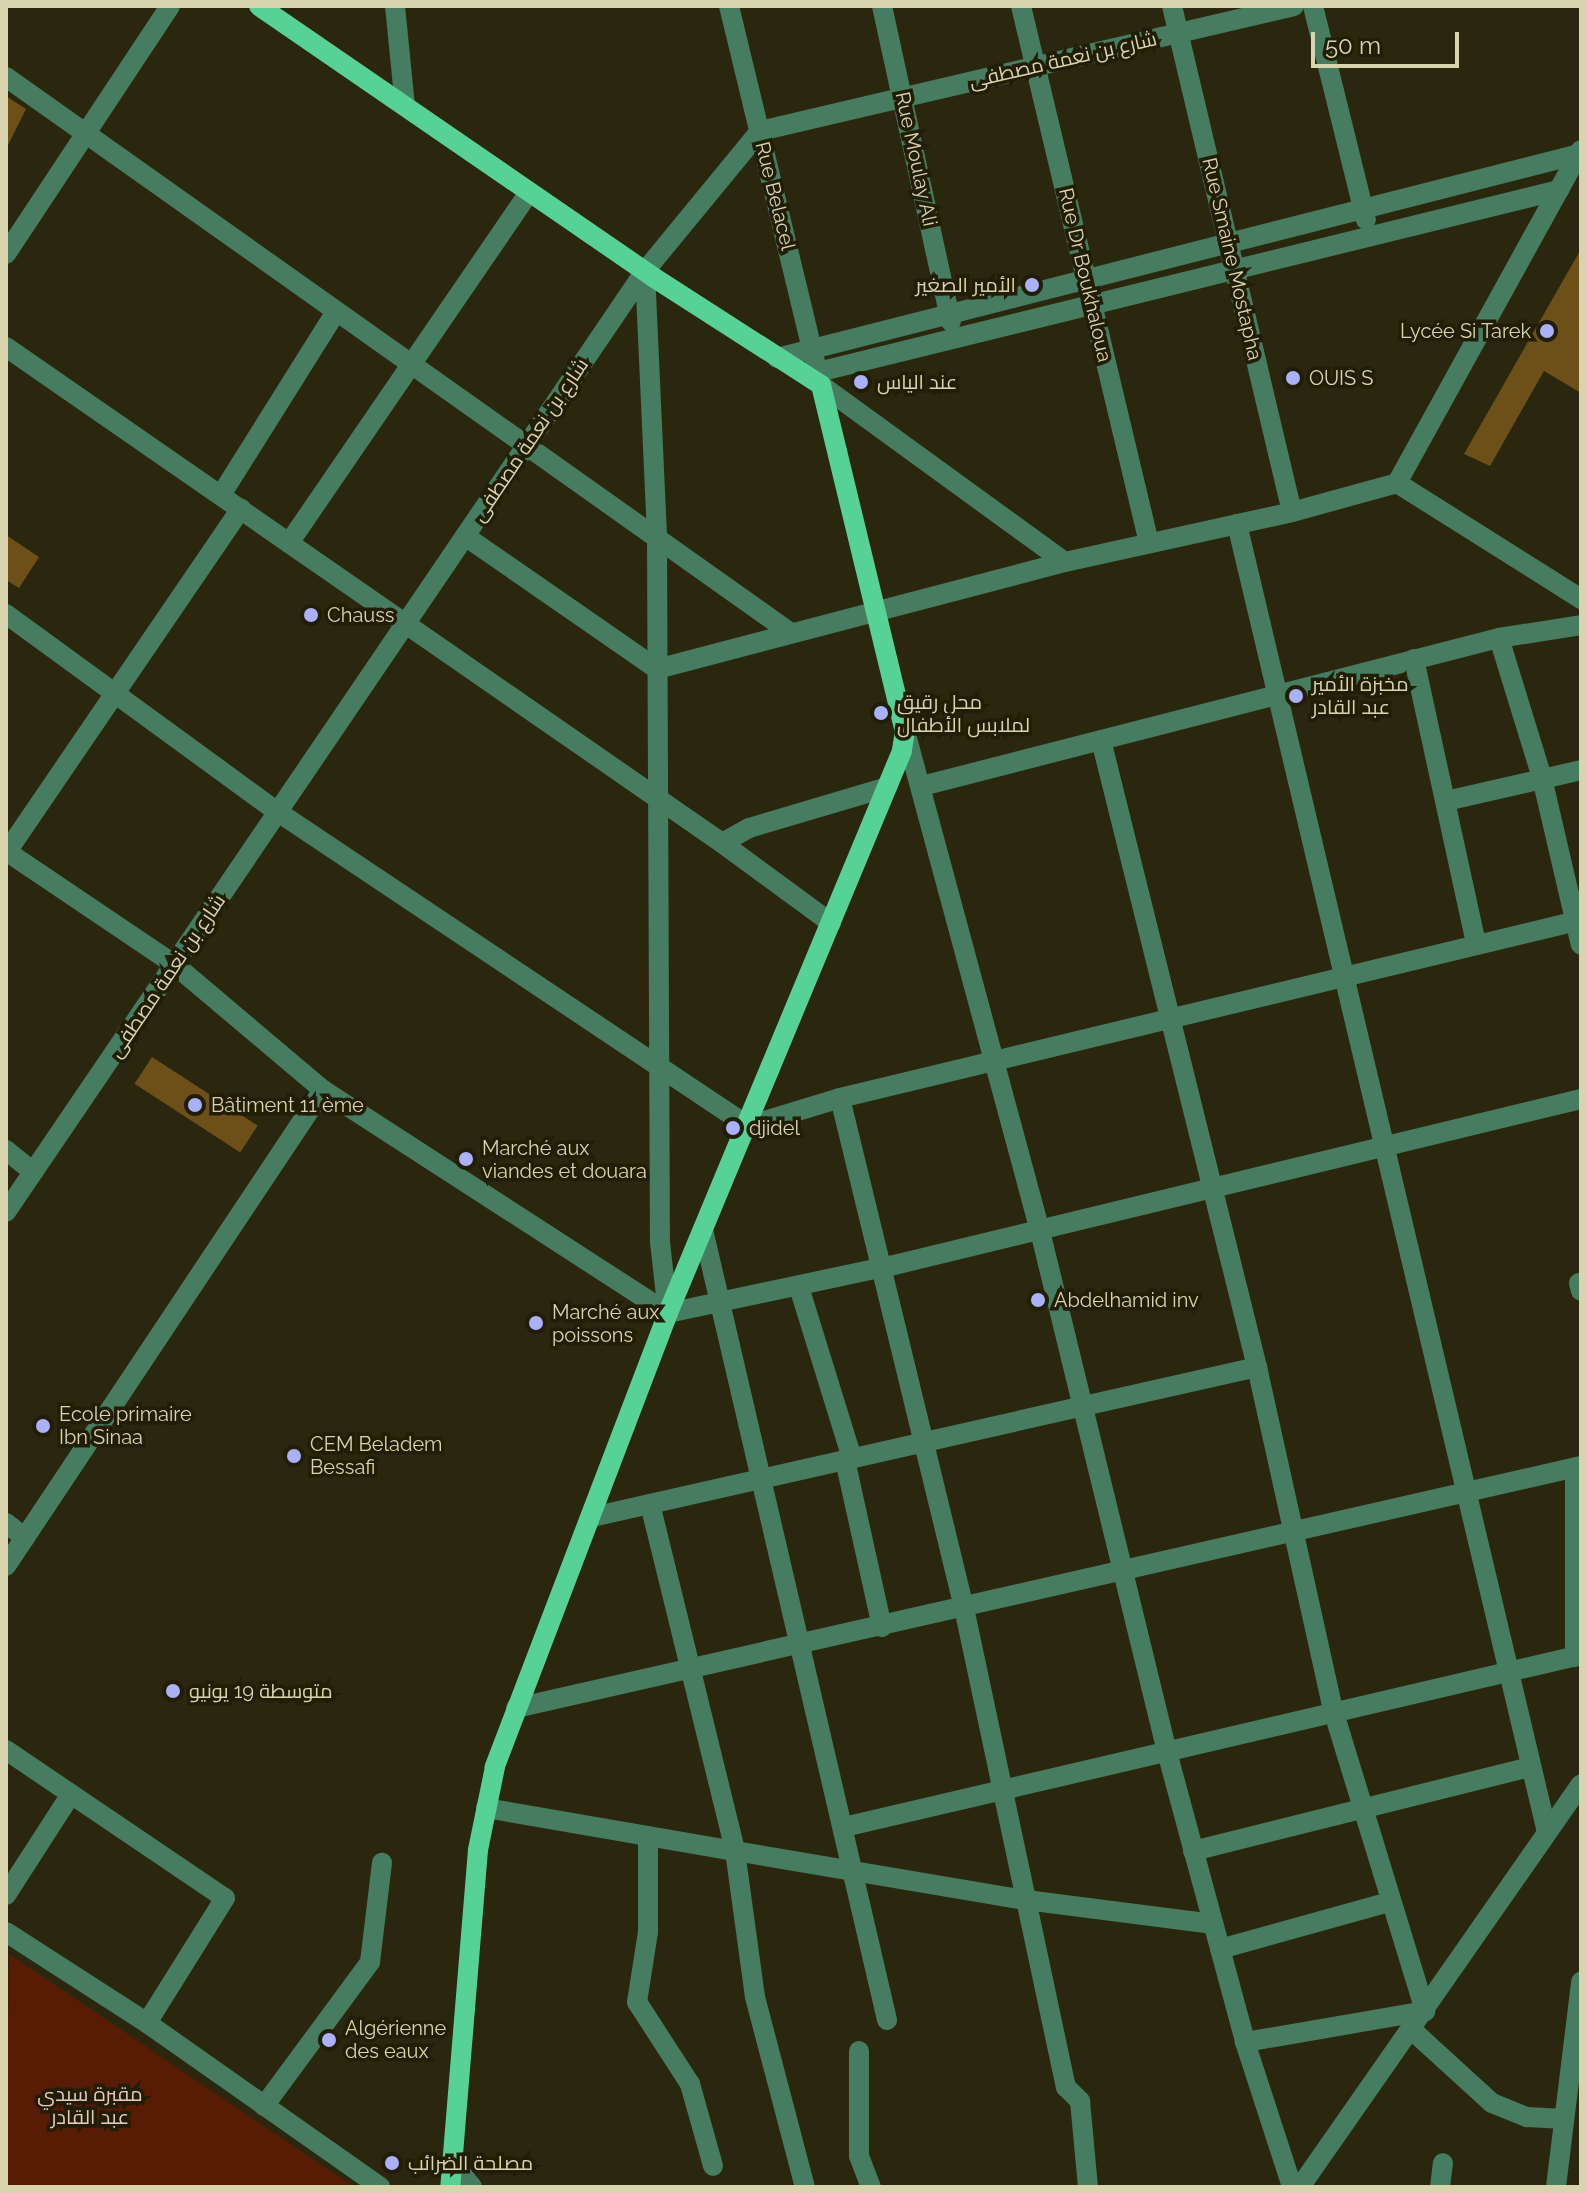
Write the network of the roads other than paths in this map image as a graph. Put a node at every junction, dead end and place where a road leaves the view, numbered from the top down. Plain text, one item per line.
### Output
1 (170, 6) edge
2 (259, 6) edge
3 (395, 6) edge
4 (731, 6) edge
5 (882, 6) edge
6 (1021, 6) edge
7 (1172, 6) edge
8 (1294, 6) edge
9 (1313, 6) edge
10 (1179, 33) junction
11 (1035, 67) junction
12 (6, 77) edge
13 (904, 97) junction
14 (405, 106) junction
15 (760, 131) junction
16 (85, 135) junction
17 (1580, 152) edge
18 (1559, 190) junction
19 (529, 192) junction
20 (1364, 208) junction
21 (1370, 235) junction
22 (1228, 242) junction
23 (6, 254) edge
24 (1234, 266) junction
25 (645, 271) junction
26 (1086, 277) junction
27 (1092, 302) junction
28 (949, 312) junction
29 (335, 313) junction
30 (955, 337) junction
31 (6, 347) edge
32 (812, 347) junction
33 (777, 358) junction
34 (410, 366) junction
35 (820, 379) junction
36 (527, 444) junction
37 (1397, 483) junction
38 (221, 495) junction
39 (241, 509) junction
40 (1292, 512) junction
41 (1237, 524) junction
42 (465, 536) junction
43 (657, 538) junction
44 (289, 543) junction
45 (1149, 543) junction
46 (1065, 562) junction
47 (1581, 599) edge
48 (877, 609) junction
49 (6, 614) edge
50 (405, 625) junction
51 (1581, 625) edge
52 (791, 633) junction
53 (1499, 638) junction
54 (1414, 659) junction
55 (657, 669) junction
56 (115, 693) junction
57 (1279, 694) junction
58 (905, 731) junction
59 (1101, 740) junction
60 (1581, 770) edge
61 (1542, 778) junction
62 (922, 786) junction
63 (887, 787) junction
64 (656, 798) junction
65 (1446, 801) junction
66 (278, 812) junction
67 (722, 843) junction
68 (6, 852) edge
69 (1578, 921) edge
70 (831, 923) junction
71 (1476, 943) junction
72 (1581, 945) edge
73 (175, 965) junction
74 (1348, 976) junction
75 (1171, 1017) junction
76 (996, 1060) junction
77 (658, 1065) junction
78 (323, 1090) junction
79 (840, 1098) junction
80 (1581, 1099) edge
81 (748, 1126) junction
82 (1386, 1148) junction
83 (6, 1150) edge
84 (33, 1172) junction
85 (1212, 1190) junction
86 (6, 1212) edge
87 (1040, 1231) junction
88 (704, 1234) junction
89 (881, 1268) junction
90 (799, 1287) junction
91 (721, 1305) junction
92 (668, 1313) junction
93 (1257, 1367) junction
94 (1084, 1406) junction
95 (923, 1442) junction
96 (848, 1459) junction
97 (1578, 1467) edge
98 (762, 1479) junction
99 (1465, 1494) junction
100 (650, 1504) junction
101 (592, 1517) junction
102 (6, 1523) edge
103 (1292, 1534) junction
104 (25, 1538) junction
105 (6, 1566) edge
106 (1126, 1572) junction
107 (964, 1608) junction
108 (882, 1627) junction
109 (802, 1645) junction
110 (1578, 1656) edge
111 (691, 1671) junction
112 (1508, 1672) junction
113 (516, 1708) junction
114 (1334, 1713) junction
115 (6, 1750) edge
116 (1167, 1752) junction
117 (1530, 1767) junction
118 (1581, 1784) edge
119 (1003, 1791) junction
120 (71, 1794) junction
121 (486, 1808) junction
122 (1361, 1811) junction
123 (844, 1827) junction
124 (1547, 1832) junction
125 (648, 1836) junction
126 (735, 1851) junction
127 (1193, 1851) junction
128 (382, 1863) dead end
129 (853, 1871) junction
130 (6, 1895) edge
131 (1026, 1900) junction
132 (1390, 1902) junction
133 (1213, 1924) junction
134 (7, 1936) edge
135 (1220, 1949) junction
136 (1581, 1982) edge
137 (1425, 2011) junction
138 (887, 2020) dead end
139 (147, 2023) junction
140 (1412, 2030) junction
141 (1245, 2042) junction
142 (859, 2051) dead end
143 (264, 2106) junction
144 (1564, 2119) junction
145 (452, 2163) junction
146 (1443, 2163) dead end
147 (713, 2166) dead end
148 (380, 2187) edge
149 (450, 2187) edge
150 (472, 2187) edge
151 (805, 2187) edge
152 (871, 2187) edge
153 (1088, 2187) edge
154 (1292, 2187) edge
155 (1300, 2187) edge
156 (1440, 2187) edge
157 (1556, 2187) edge

1 - 16 street
2 - 14 main road
3 - 14 street
4 - 15 street, Rue Belacel
5 - 13 street, Rue Moulay Ali
6 - 11 street, Rue Dr Boukhaloua
7 - 10 street, Rue Smaine Mostapha
8 - 10 street, شارع بن نعمة مصطفى
9 - 20 street
10 - 11 street, شارع بن نعمة مصطفى
10 - 22 street, Rue Smaine Mostapha
11 - 13 street, شارع بن نعمة مصطفى
11 - 26 street, Rue Dr Boukhaloua
12 - 16 street
13 - 15 street, شارع بن نعمة مصطفى
13 - 28 street, Rue Moulay Ali
14 - 19 main road
15 - 25 street, شارع بن نعمة مصطفى
15 - 32 street, Rue Belacel
16 - 23 street
16 - 29 street
17 - 18 street
17 - 20 street
18 - 21 street
18 - 37 street
19 - 25 main road
19 - 34 street
20 - 21 street
20 - 22 street
21 - 24 street
22 - 24 street, Rue Smaine Mostapha
22 - 26 street
24 - 27 street
24 - 40 street, Rue Smaine Mostapha
25 - 33 main road
25 - 36 street, شارع بن نعمة مصطفى
25 - 43 street
26 - 27 street, Rue Dr Boukhaloua
26 - 28 street
27 - 30 street
27 - 45 street, Rue Dr Boukhaloua
28 - 30 street, Rue Moulay Ali
28 - 32 street
29 - 34 street
29 - 38 street
30 - 35 street
31 - 38 street
32 - 33 street
32 - 35 street, Rue Belacel
33 - 35 main road
34 - 36 street
34 - 44 street
35 - 46 street
35 - 48 main road
36 - 42 street, شارع بن نعمة مصطفى
36 - 43 street
37 - 40 street
37 - 47 street
38 - 39 street
39 - 44 street
39 - 56 street
40 - 41 street
41 - 45 street
41 - 57 street
42 - 50 street, شارع بن نعمة مصطفى
42 - 55 street
43 - 52 street
43 - 55 street
44 - 50 street
45 - 46 street
46 - 48 street
48 - 52 street
48 - 58 main road
49 - 56 street
50 - 64 street
50 - 66 street, شارع بن نعمة مصطفى
51 - 53 street
52 - 55 street
53 - 54 street
53 - 61 street
54 - 57 street
54 - 65 street
55 - 64 street
56 - 66 street
56 - 68 street
57 - 59 street
57 - 74 street
58 - 62 street
58 - 63 main road
59 - 62 street
59 - 75 street
60 - 61 street
61 - 65 street
61 - 69 street
62 - 76 street
63 - 67 street
63 - 70 main road
64 - 67 street
64 - 77 street
65 - 71 street
66 - 73 street, شارع بن نعمة مصطفى
66 - 77 street
67 - 70 street
68 - 73 street
69 - 71 street
69 - 72 street
70 - 81 main road
71 - 74 street
73 - 78 street
73 - 84 street, شارع بن نعمة مصطفى
74 - 75 street
74 - 82 street
75 - 76 street
75 - 85 street
76 - 79 street
76 - 87 street
77 - 81 street
77 - 92 street
78 - 92 street
78 - 104 street
79 - 81 street
79 - 89 street
80 - 82 street
81 - 88 main road
82 - 85 street
82 - 99 street
83 - 84 street
84 - 86 street, شارع بن نعمة مصطفى
85 - 87 street
85 - 93 street
87 - 89 street
87 - 94 street
88 - 91 street
88 - 92 main road
89 - 90 street
89 - 95 street
90 - 91 street
90 - 96 street
91 - 92 street
91 - 98 street
92 - 101 main road
93 - 94 street
93 - 103 street
94 - 95 street
94 - 106 street
95 - 96 street
95 - 107 street
96 - 98 street
96 - 108 street
97 - 99 street
97 - 110 street
98 - 100 street
98 - 109 street
99 - 103 street
99 - 112 street
100 - 101 street
100 - 111 street
101 - 113 main road
102 - 104 street
103 - 106 street
103 - 114 street
104 - 105 street
106 - 107 street
106 - 116 street
107 - 108 street
107 - 119 street
108 - 109 street
109 - 111 street
109 - 123 street
110 - 112 street
111 - 113 street
111 - 126 street
112 - 114 street
112 - 117 street
113 - 121 main road
114 - 116 street
114 - 122 street
115 - 120 street
116 - 119 street
116 - 127 street
117 - 122 street
117 - 124 street
118 - 124 street
119 - 123 street
119 - 131 street
120 - 130 street
120 - 139 street
121 - 125 street
121 - 145 main road
122 - 127 street
122 - 132 street
123 - 129 street
124 - 137 street
125 - 126 street
125 - 147 street
126 - 129 street
126 - 151 street
127 - 133 street
128 - 143 street
129 - 131 street
129 - 138 street
131 - 133 street
131 - 153 street
132 - 135 street
132 - 137 street
133 - 135 street
134 - 139 street
135 - 141 street
136 - 144 street
137 - 140 street
137 - 141 street
139 - 143 street
140 - 144 street
140 - 155 street
141 - 154 street
142 - 152 street
143 - 148 street
144 - 157 street
145 - 149 main road
145 - 150 street
146 - 156 street

